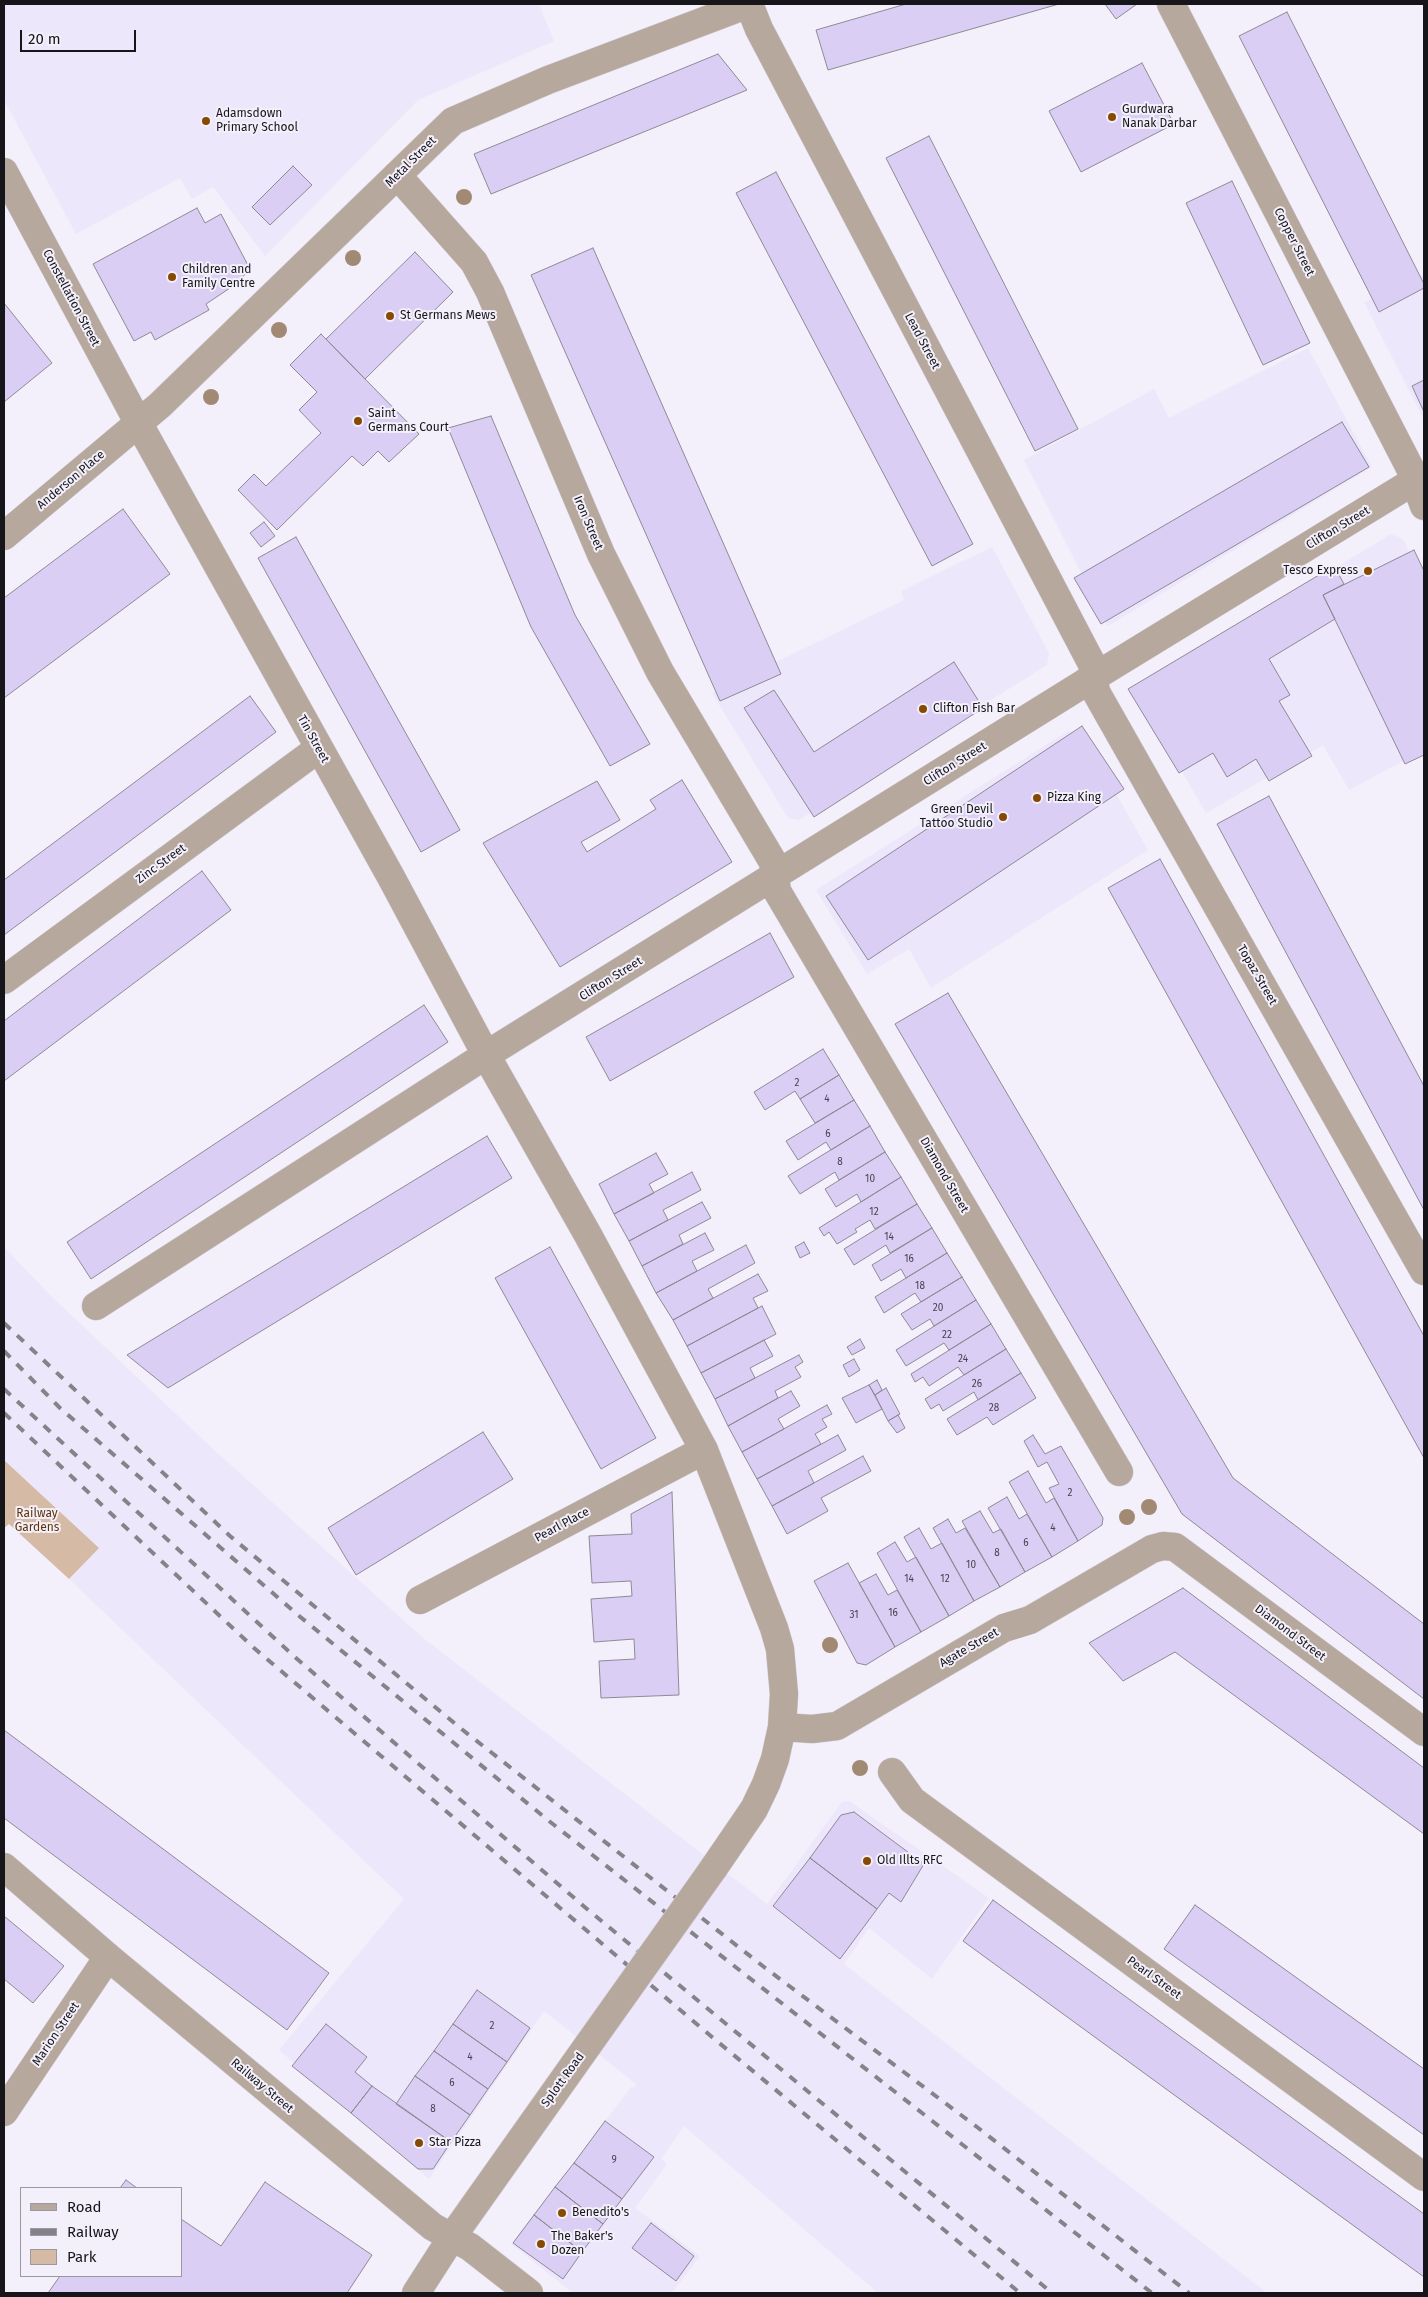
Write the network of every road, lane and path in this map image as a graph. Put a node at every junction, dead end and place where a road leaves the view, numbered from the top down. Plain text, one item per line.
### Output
1 (749, 4) edge
2 (1171, 4) edge
3 (4, 172) edge
4 (397, 176) junction
5 (139, 424) junction
6 (1419, 478) edge
7 (1424, 506) edge
8 (4, 536) edge
9 (1094, 677) junction
10 (318, 748) junction
11 (775, 877) junction
12 (4, 980) edge
13 (486, 1055) junction
14 (1424, 1272) edge
15 (96, 1306) dead end
16 (704, 1450) junction
17 (1119, 1472) dead end
18 (1152, 1549) joint
19 (420, 1600) dead end
20 (782, 1727) junction
21 (1424, 1732) edge
22 (892, 1772) dead end
23 (4, 1867) edge
24 (108, 1957) junction
25 (4, 2112) edge
26 (1424, 2177) edge
27 (452, 2237) junction
28 (416, 2293) edge
29 (529, 2293) edge

1 - 4 street, Metal Street
1 - 9 street, Lead Street
2 - 6 street, Copper Street
3 - 5 street, Constellation Street
4 - 5 street, Metal Street
4 - 11 street, Iron Street
5 - 8 street, Anderson Place
5 - 10 street, Tin Street
6 - 7 street, Copper Street
6 - 9 street, Clifton Street
9 - 11 street, Clifton Street
9 - 14 street, Topaz Street
10 - 12 street, Zinc Street
10 - 13 street, Tin Street
11 - 13 street, Clifton Street
11 - 17 street, Diamond Street
13 - 15 street, Clifton Street
13 - 16 street, Tin Street
16 - 19 street, Pearl Place
16 - 20 street, Splott Road
18 - 20 street, Agate Street
18 - 21 street, Diamond Street
20 - 27 street, Splott Road, bridge
22 - 26 street, Pearl Street
23 - 24 street, Railway Street
24 - 25 street, Marion Street
24 - 27 street, Railway Street
27 - 28 street, Splott Road
27 - 29 street, Railway Street

